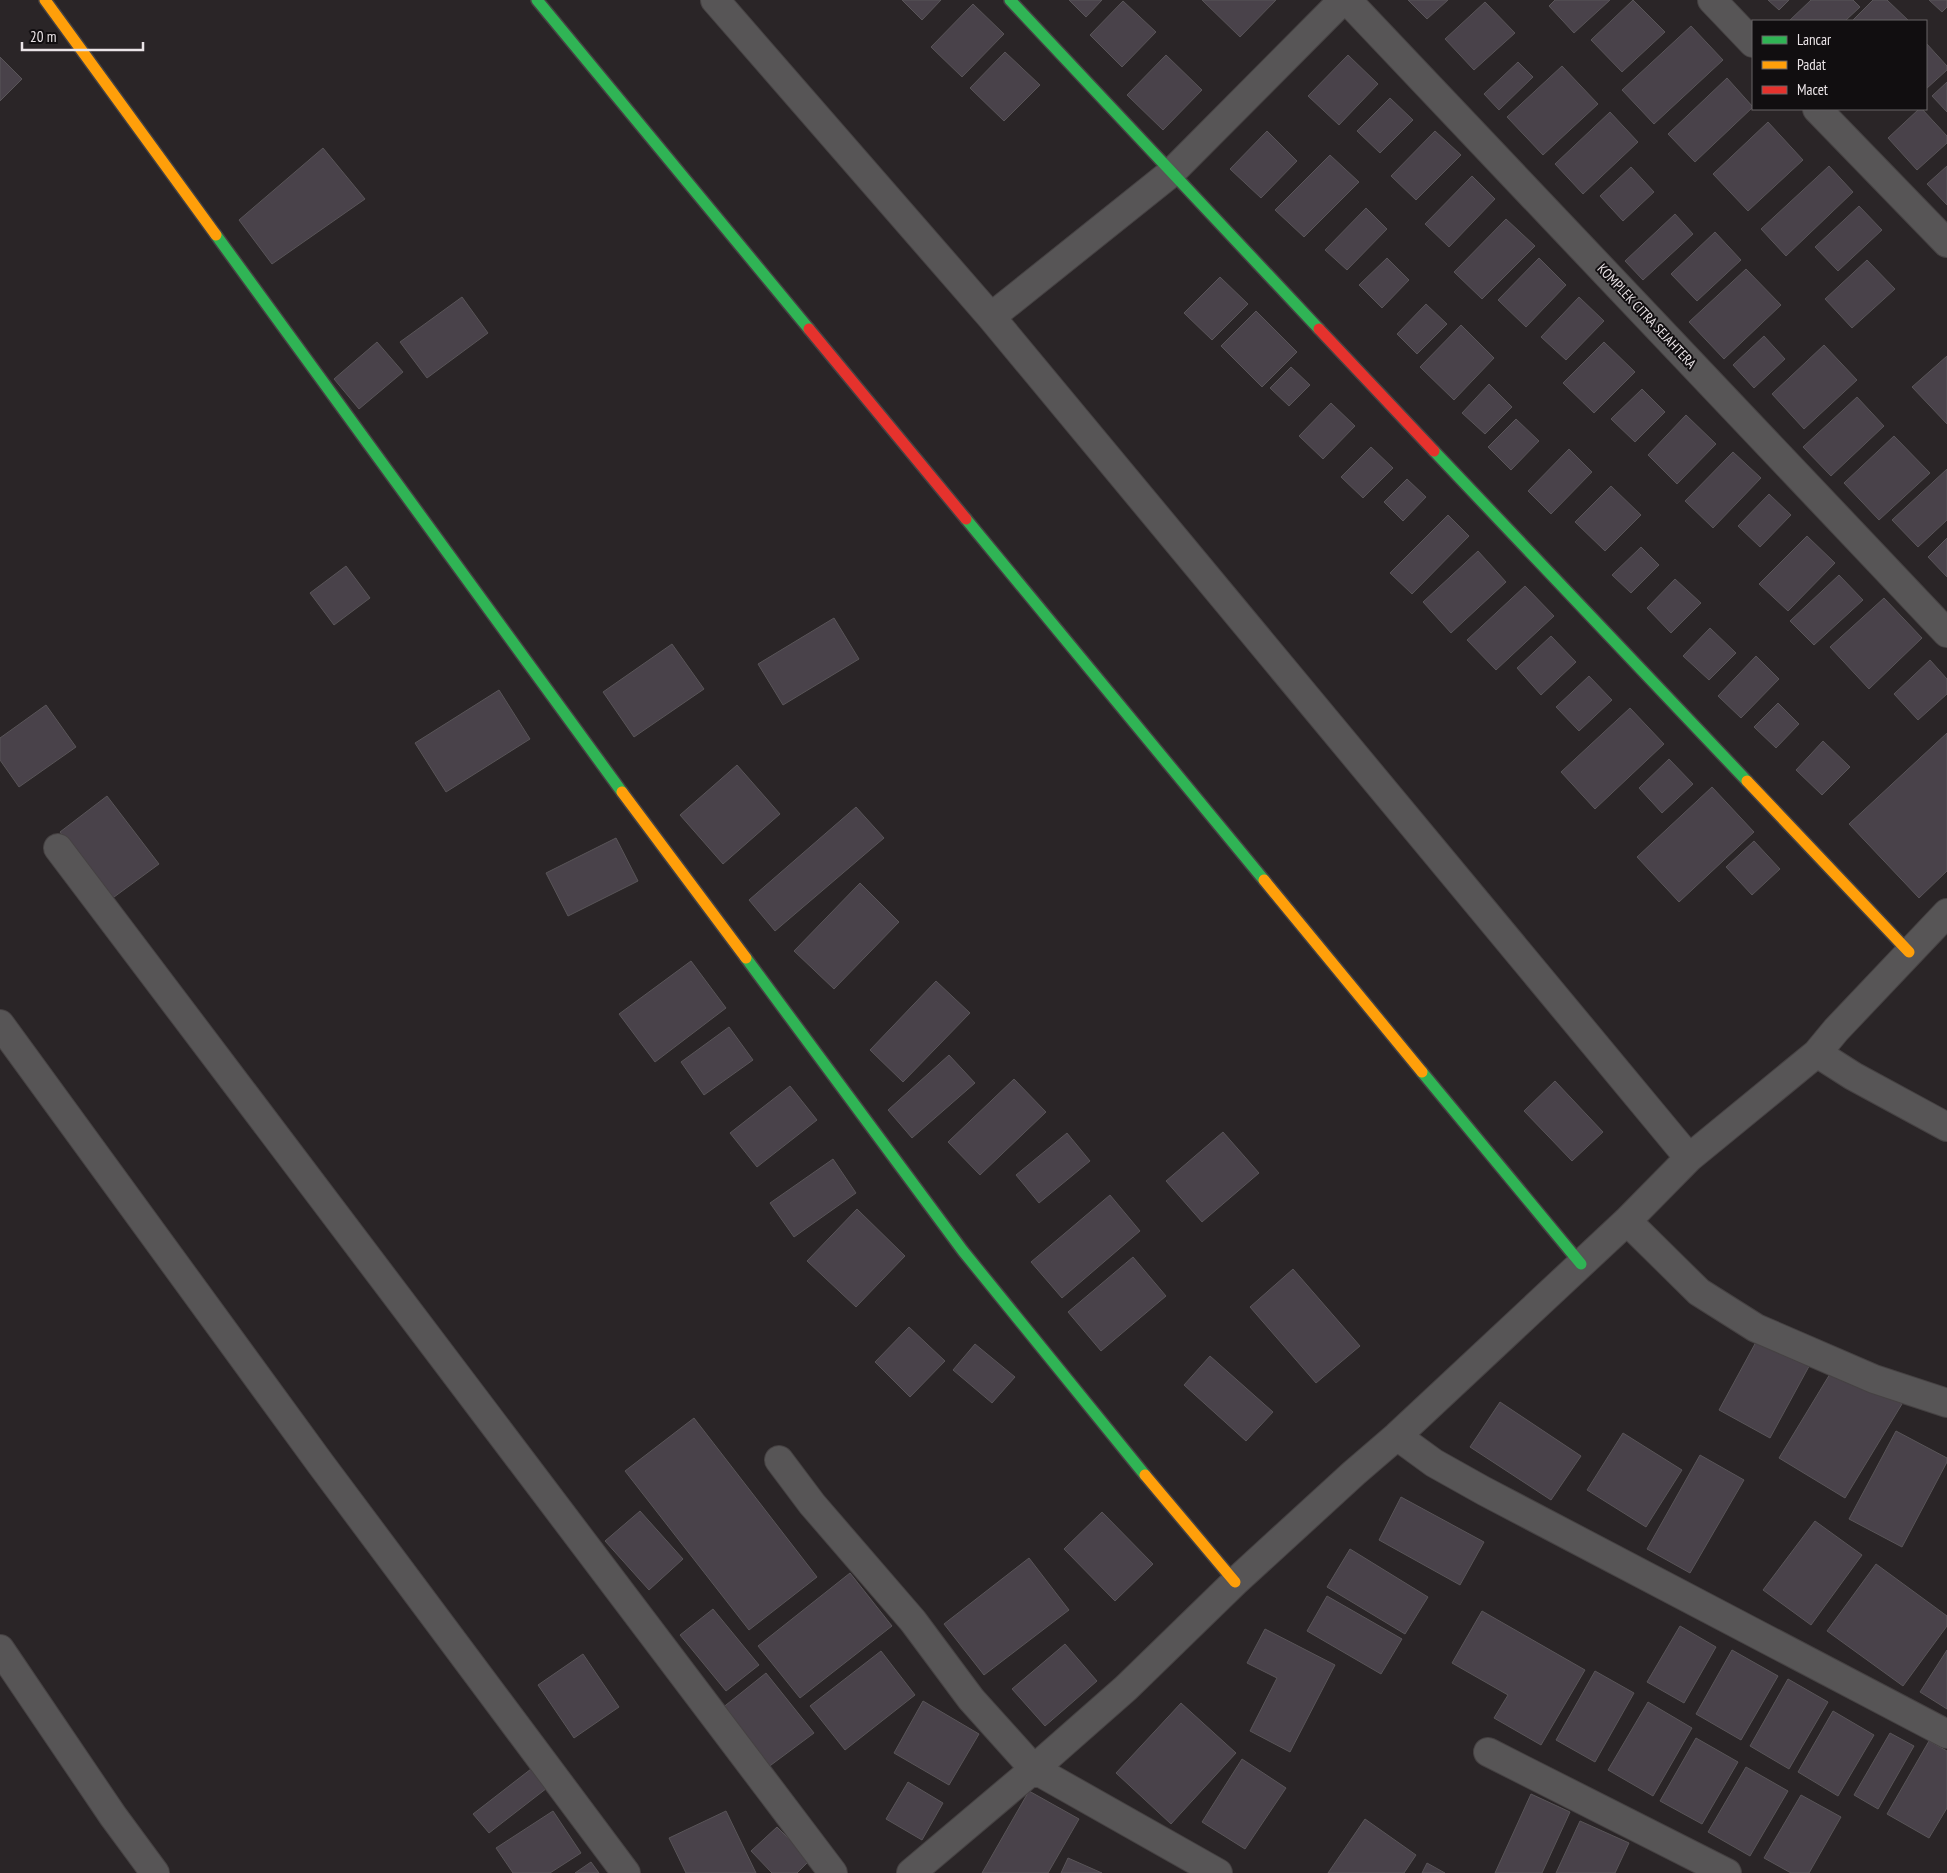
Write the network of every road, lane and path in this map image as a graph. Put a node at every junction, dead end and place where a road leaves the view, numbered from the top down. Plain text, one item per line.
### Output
1 (45, 0) edge
2 (537, 0) edge
3 (715, 0) edge
4 (1010, 0) edge
5 (1343, 0) edge
6 (1347, 0) edge
7 (1712, 0) edge
8 (1752, 42) edge
9 (1818, 110) edge
10 (1171, 173) junction
11 (1947, 243) edge
12 (991, 317) junction
13 (1947, 633) edge
14 (58, 848) dead end
15 (1947, 913) edge
16 (1910, 952) junction
17 (0, 1024) edge
18 (1817, 1053) junction
19 (1947, 1127) edge
20 (1689, 1158) junction
21 (1627, 1221) junction
22 (1581, 1264) junction
23 (1947, 1403) edge
24 (1397, 1436) junction
25 (779, 1460) dead end
26 (1236, 1582) junction
27 (0, 1649) edge
28 (1947, 1734) edge
29 (1488, 1752) dead end
30 (1034, 1770) junction
31 (155, 1873) edge
32 (626, 1873) edge
33 (833, 1873) edge
34 (911, 1873) edge
35 (1218, 1873) edge
36 (1727, 1873) edge

1 - 26 street
2 - 22 street
3 - 12 street
4 - 10 street
5 - 10 street
6 - 13 street, KOMPLEK CITRA SEJAHTERA
7 - 8 street
9 - 11 street
10 - 12 street
10 - 16 street
12 - 20 street
14 - 33 street
15 - 16 street
16 - 18 street
17 - 32 street
18 - 19 street
18 - 20 street
20 - 21 street
21 - 22 street
21 - 23 street
22 - 24 street
24 - 26 street
24 - 28 street
25 - 30 street
26 - 30 street
27 - 31 street
29 - 36 street
30 - 34 street
30 - 35 street

